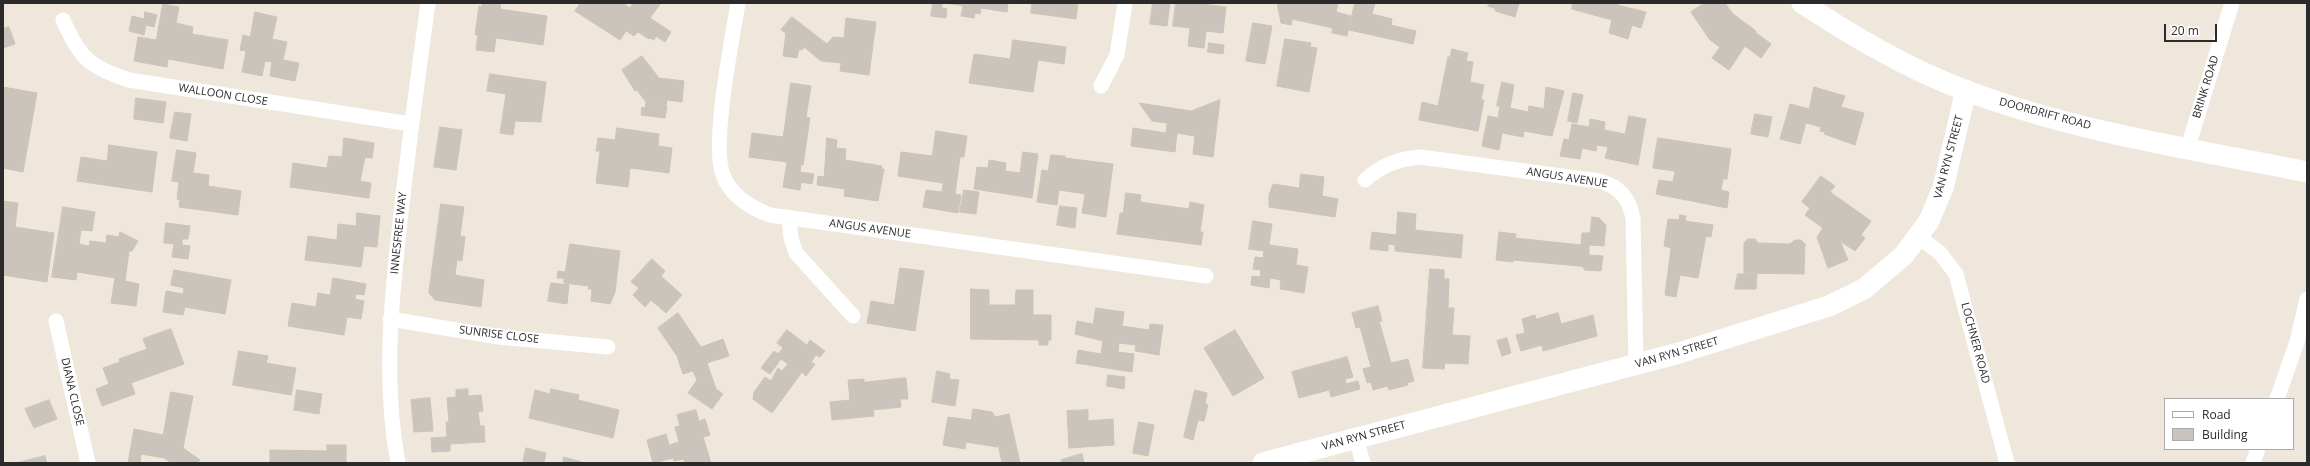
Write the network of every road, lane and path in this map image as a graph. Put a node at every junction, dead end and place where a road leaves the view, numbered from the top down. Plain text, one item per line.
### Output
1 (428, 3) edge
2 (738, 3) edge
3 (1125, 3) edge
4 (1802, 3) edge
5 (2232, 3) edge
6 (63, 20) dead end
7 (1101, 86) dead end
8 (1966, 90) junction
9 (411, 124) junction
10 (2188, 147) junction
11 (2307, 172) edge
12 (1365, 180) dead end
13 (790, 218) junction
14 (1919, 237) junction
15 (1206, 276) dead end
16 (2307, 299) edge
17 (853, 316) dead end
18 (390, 319) junction
19 (56, 321) dead end
20 (608, 347) dead end
21 (1636, 364) junction
22 (2277, 398) edge
23 (1356, 438) junction
24 (2258, 450) edge
25 (88, 463) edge
26 (398, 463) edge
27 (1263, 463) edge
28 (1363, 463) edge
29 (2008, 463) edge
30 (2253, 463) edge

1 - 9 street, INNESFREE WAY
2 - 13 street, ANGUS AVENUE
3 - 7 street
4 - 8 street, DOORDRIFT ROAD
5 - 10 street, BRINK ROAD
6 - 9 street, WALLOON CLOSE
8 - 10 street, DOORDRIFT ROAD
8 - 14 street, VAN RYN STREET
9 - 18 street, INNESFREE WAY
10 - 11 street, DOORDRIFT ROAD
12 - 21 street, ANGUS AVENUE
13 - 15 street, ANGUS AVENUE
13 - 17 street
14 - 21 street, VAN RYN STREET
14 - 29 street, LOCHNER ROAD
16 - 22 street
18 - 20 street, SUNRISE CLOSE
18 - 26 street, INNESFREE WAY
19 - 25 street, DIANA CLOSE
21 - 23 street, VAN RYN STREET
23 - 27 street, VAN RYN STREET
23 - 28 street
24 - 30 street

